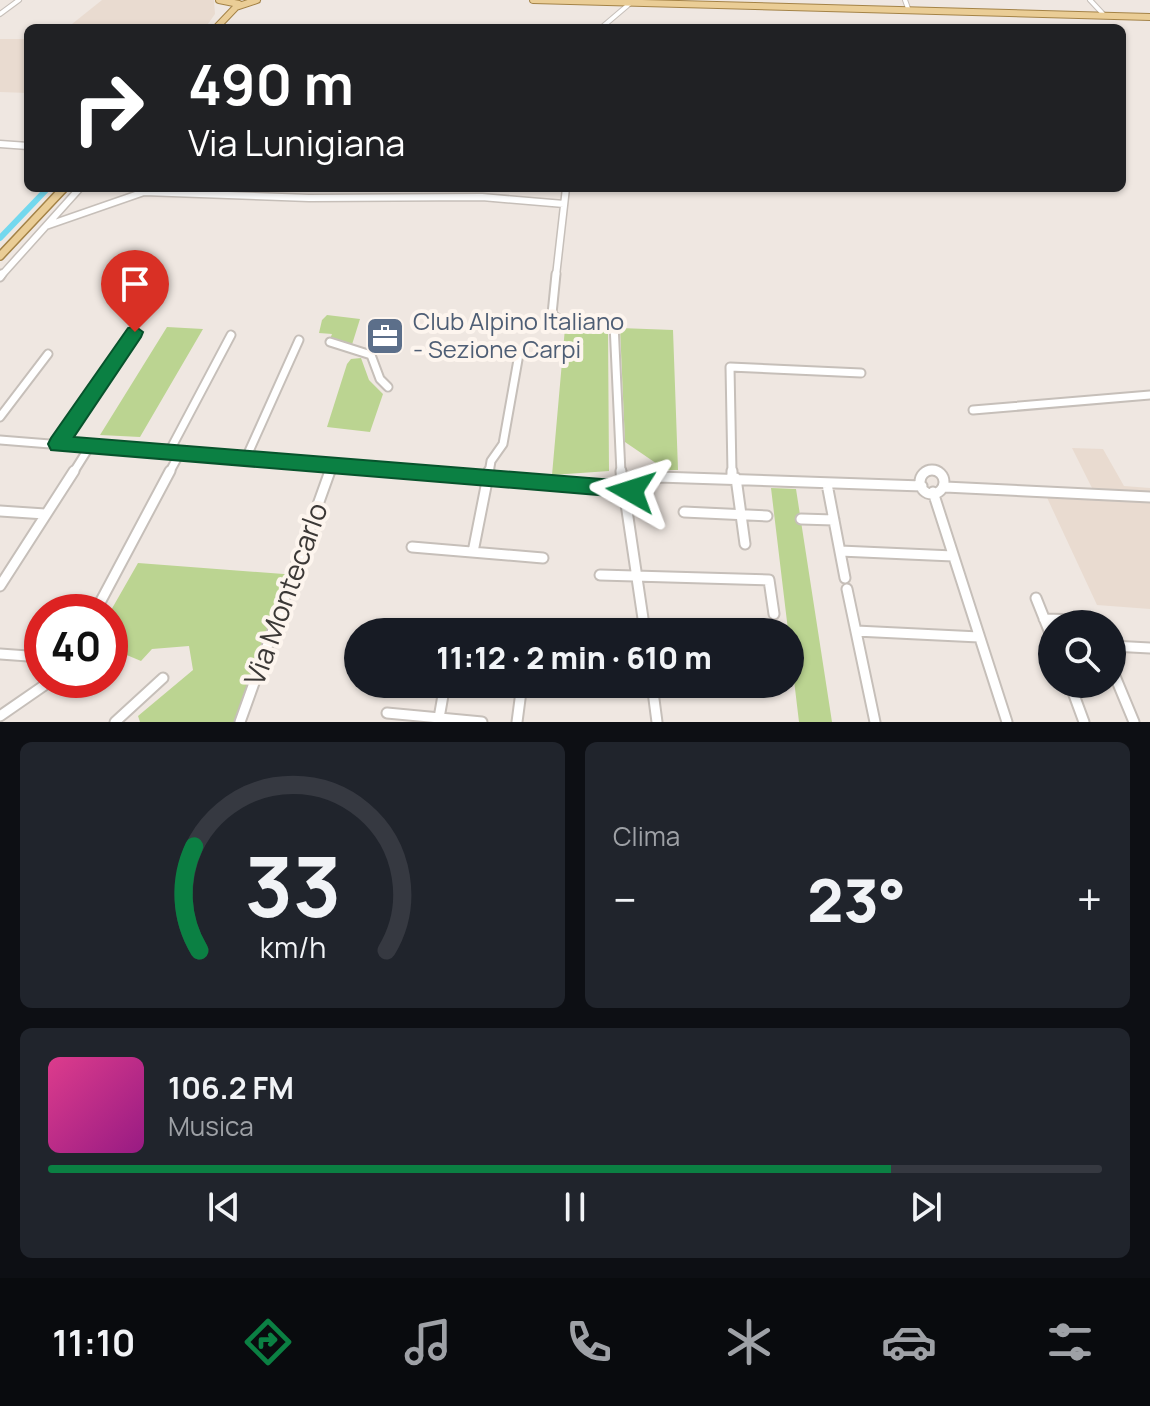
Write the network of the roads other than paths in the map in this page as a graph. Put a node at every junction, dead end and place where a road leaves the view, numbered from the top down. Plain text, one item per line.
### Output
1 (19, 0) edge
2 (254, 0) edge
3 (533, 0) edge
4 (905, 0) edge
5 (1090, 0) edge
6 (221, 1) edge
7 (633, 2) edge
8 (909, 11) junction
9 (0, 14) edge
10 (1105, 16) junction
11 (1150, 17) edge
12 (216, 24) edge
13 (218, 24) edge
14 (606, 24) edge
15 (0, 144) edge
16 (24, 146) edge
17 (60, 192) edge
18 (76, 192) edge
19 (566, 192) edge
20 (564, 204) junction
21 (46, 226) junction
22 (0, 256) edge
23 (0, 277) edge
24 (135, 332) dead end
25 (231, 335) dead end
26 (299, 340) dead end
27 (330, 342) dead end
28 (435, 350) dead end
29 (48, 354) dead end
30 (861, 373) dead end
31 (388, 387) dead end
32 (1150, 395) edge
33 (973, 410) dead end
34 (0, 417) edge
35 (0, 440) edge
36 (58, 444) junction
37 (90, 446) junction
38 (169, 452) junction
39 (180, 453) junction
40 (246, 458) junction
41 (332, 466) junction
42 (919, 475) junction
43 (941, 476) junction
44 (734, 478) junction
45 (490, 479) junction
46 (827, 484) junction
47 (892, 485) junction
48 (922, 486) junction
49 (945, 487) junction
50 (971, 488) junction
51 (623, 490) junction
52 (933, 492) junction
53 (1150, 497) edge
54 (0, 511) edge
55 (684, 512) dead end
56 (45, 514) junction
57 (741, 515) junction
58 (767, 516) dead end
59 (801, 519) dead end
60 (834, 520) junction
61 (745, 544) dead end
62 (412, 547) dead end
63 (840, 551) junction
64 (473, 552) junction
65 (953, 556) junction
66 (543, 558) dead end
67 (635, 573) junction
68 (600, 575) dead end
69 (0, 586) edge
70 (105, 594) edge
71 (1036, 598) dead end
72 (1041, 610) edge
73 (774, 614) dead end
74 (643, 618) edge
75 (856, 631) junction
76 (979, 637) junction
77 (1126, 647) edge
78 (1150, 648) edge
79 (0, 654) edge
80 (24, 656) edge
81 (163, 678) dead end
82 (26, 698) edge
83 (443, 698) edge
84 (520, 698) edge
85 (654, 698) edge
86 (1075, 698) edge
87 (1124, 698) edge
88 (387, 713) dead end
89 (0, 716) edge
90 (439, 718) junction
91 (115, 722) edge
92 (240, 722) edge
93 (482, 722) edge
94 (517, 722) edge
95 (657, 722) edge
96 (875, 722) edge
97 (1007, 722) edge
98 (1084, 722) edge
99 (1134, 722) edge

1 - 9 street
2 - 6 main road
2 - 13 main road
3 - 7 main road
4 - 8 street
5 - 10 street
6 - 12 main road
7 - 8 main road
7 - 14 street
8 - 10 main road
10 - 11 main road
15 - 16 street
17 - 22 main road
18 - 21 street
19 - 20 street
20 - 21 street
20 - 51 street
21 - 23 street
24 - 36 street
25 - 38 street
26 - 40 street
27 - 31 street
28 - 45 street
29 - 34 street
30 - 44 street
32 - 33 street
35 - 36 street
36 - 37 street
37 - 38 street
37 - 56 street
38 - 39 street
39 - 40 street
39 - 70 street
40 - 41 street
41 - 45 street
41 - 92 street, Via Montecarlo
42 - 43 street
42 - 47 street
42 - 48 street
43 - 49 street
43 - 50 street
44 - 46 street
44 - 51 street
44 - 57 street
45 - 51 street
45 - 64 street
46 - 47 street
46 - 60 street
47 - 48 street
48 - 52 street
49 - 50 street
49 - 52 street
50 - 53 street
51 - 67 street
52 - 65 street
54 - 56 street
55 - 57 street
56 - 69 street
57 - 58 street
57 - 61 street
59 - 60 street
60 - 63 street
62 - 64 street
63 - 65 street
63 - 75 street
64 - 66 street
65 - 76 street
67 - 68 street
67 - 73 street
67 - 74 street
71 - 72 street
75 - 76 street
75 - 96 street
76 - 97 street
77 - 78 street
79 - 80 street
81 - 91 street
82 - 89 street
83 - 90 street
84 - 94 street
85 - 95 street
86 - 98 street
87 - 99 street
88 - 90 street
90 - 93 street

